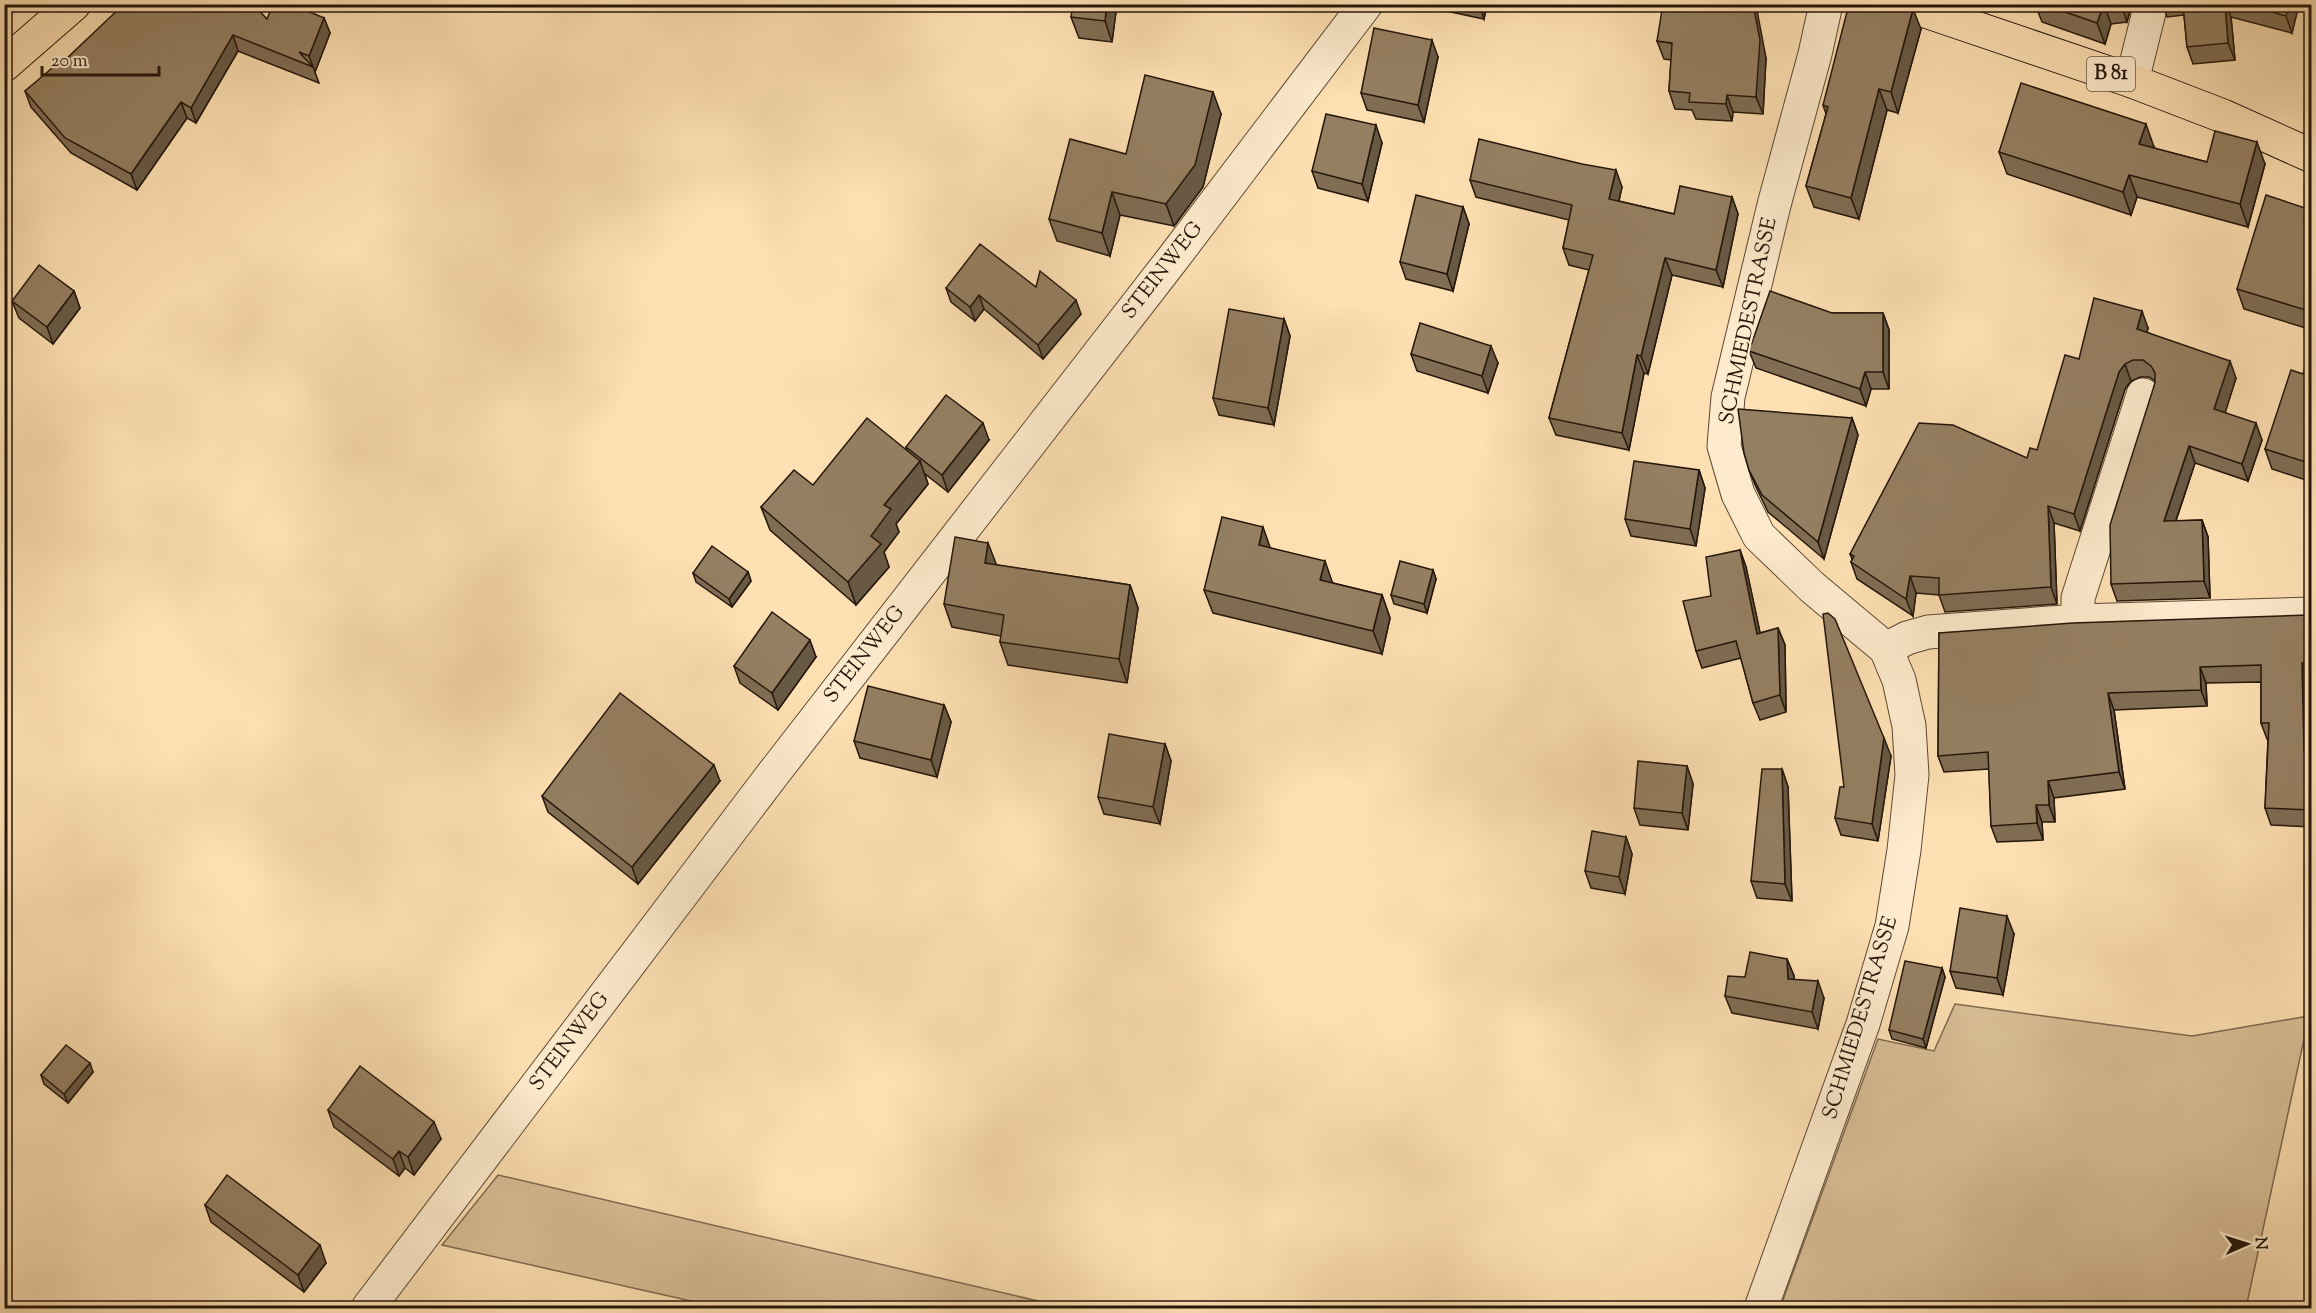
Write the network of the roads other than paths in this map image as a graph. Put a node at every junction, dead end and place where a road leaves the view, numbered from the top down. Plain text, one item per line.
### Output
1 (74, 4) edge
2 (1366, 4) edge
3 (1826, 4) edge
4 (1905, 4) edge
5 (2151, 4) edge
6 (4, 65) edge
7 (2132, 81) junction
8 (2312, 156) edge
9 (2143, 395) dead end
10 (2312, 614) edge
11 (2078, 621) junction
12 (1886, 649) junction
13 (368, 1308) edge
14 (1761, 1308) edge

1 - 6 main road
2 - 13 street, STEINWEG
3 - 12 street, SCHMIEDESTRASSE
4 - 7 main road, B 81
5 - 7 street
7 - 8 main road, B 81
9 - 11 street
10 - 11 street
11 - 12 street
12 - 14 street, SCHMIEDESTRASSE

